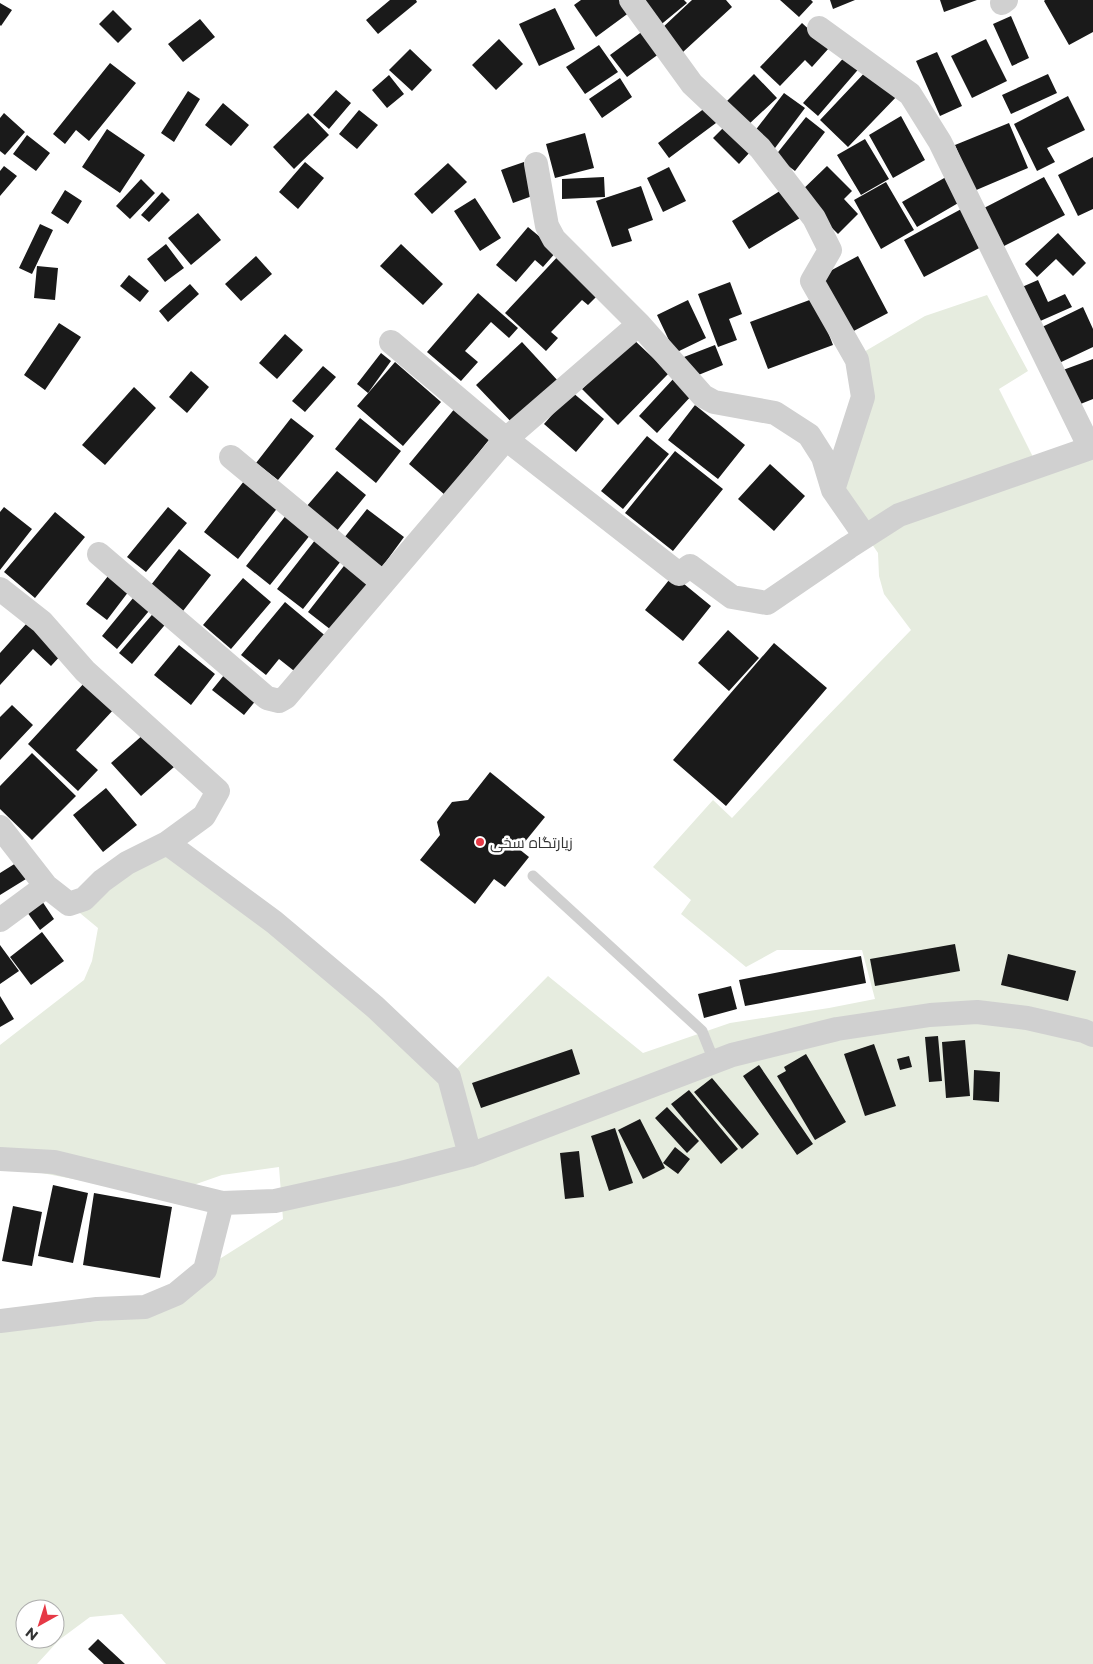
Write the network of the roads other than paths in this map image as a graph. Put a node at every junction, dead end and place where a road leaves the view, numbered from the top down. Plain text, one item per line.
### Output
1 (631, 0) edge
2 (819, 28) dead end
3 (536, 164) dead end
4 (639, 324) junction
5 (391, 342) dead end
6 (506, 439) junction
7 (1091, 447) edge
8 (231, 457) dead end
9 (833, 490) junction
10 (865, 536) junction
11 (99, 554) dead end
12 (383, 583) junction
13 (0, 589) edge
14 (0, 827) edge
15 (167, 843) junction
16 (533, 876) dead end
17 (46, 886) junction
18 (0, 920) edge
19 (1093, 1035) edge
20 (714, 1061) junction
21 (470, 1155) junction
22 (0, 1159) edge
23 (222, 1203) junction
24 (0, 1321) edge

1 - 9 street
2 - 7 street
3 - 4 street
4 - 6 street
4 - 9 street
5 - 6 street
6 - 10 street
6 - 12 street
7 - 10 street
8 - 12 street
9 - 10 street
11 - 12 street
13 - 15 street
14 - 17 street
15 - 17 street
15 - 21 street
16 - 20 lane
17 - 18 street
19 - 20 street
20 - 21 street
21 - 23 street
22 - 23 street
23 - 24 street

